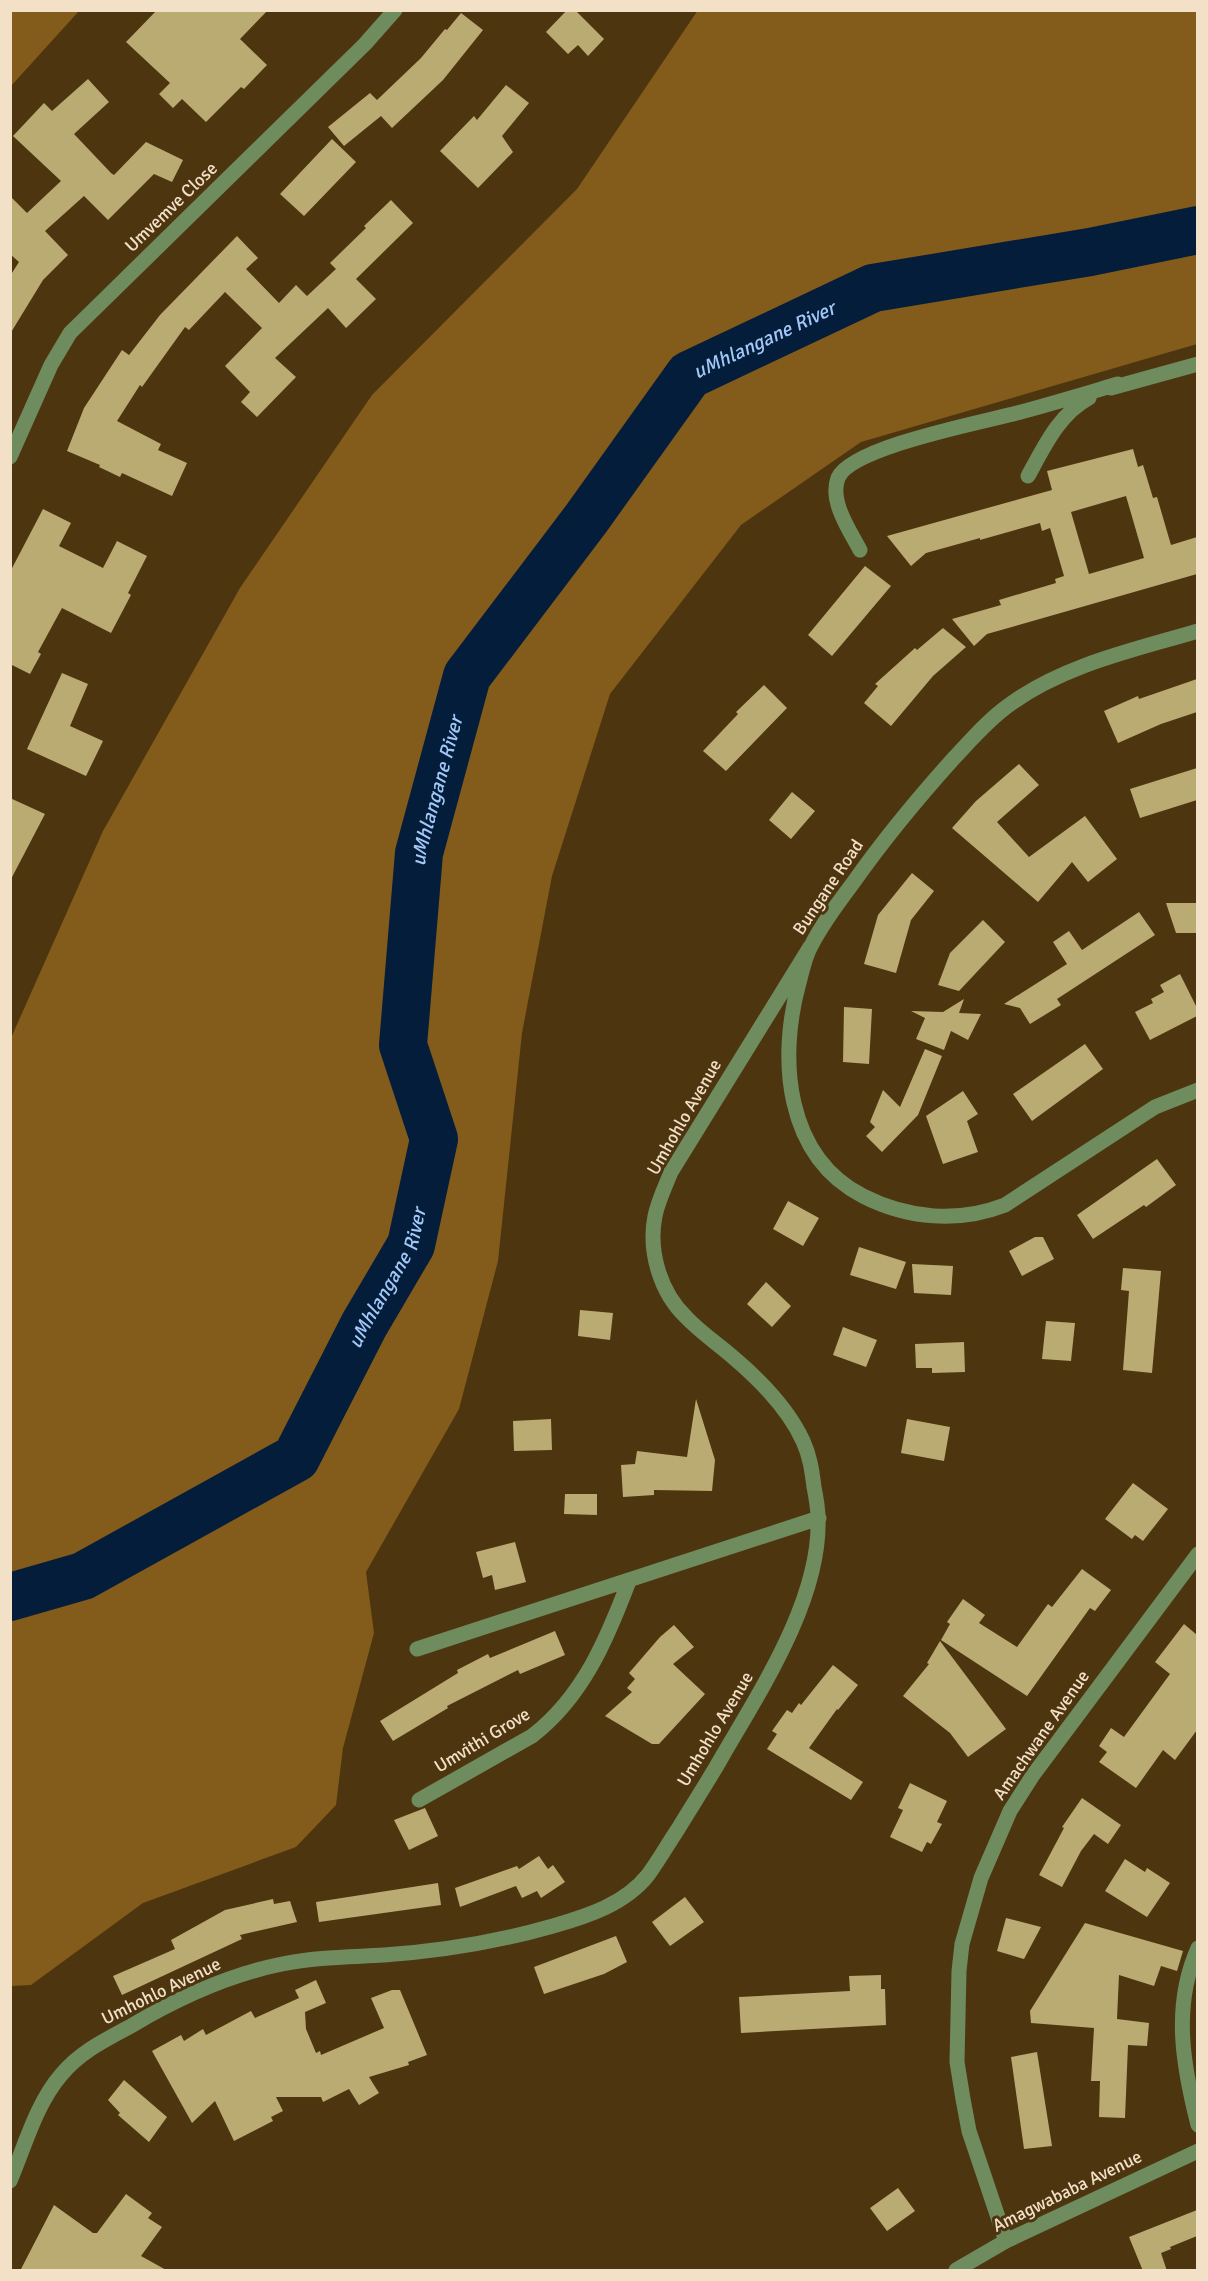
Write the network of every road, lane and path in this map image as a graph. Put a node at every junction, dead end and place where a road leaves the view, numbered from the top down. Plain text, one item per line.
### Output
1 (395, 10) edge
2 (1197, 364) edge
3 (1118, 384) junction
4 (10, 457) edge
5 (1028, 476) dead end
6 (860, 550) dead end
7 (1197, 630) edge
8 (810, 947) junction
9 (1197, 1090) edge
10 (819, 1518) junction
11 (1197, 1554) edge
12 (629, 1581) junction
13 (417, 1649) dead end
14 (418, 1800) dead end
15 (1197, 1948) edge
16 (1197, 2125) edge
17 (1197, 2151) edge
18 (10, 2181) edge
19 (1006, 2241) junction
20 (956, 2271) edge

1 - 4 street, Umvemve Close
2 - 3 street
3 - 5 street
3 - 6 street
7 - 8 street, Bungane Road
8 - 9 street, Bungane Road
8 - 10 street, Umhohlo Avenue
10 - 12 street
10 - 18 street, Umhohlo Avenue
11 - 19 street, Amachwane Avenue
12 - 13 street
12 - 14 street, Umvithi Grove
15 - 16 street
17 - 19 street, Amagwababa Avenue
19 - 20 street, Amagwababa Avenue

